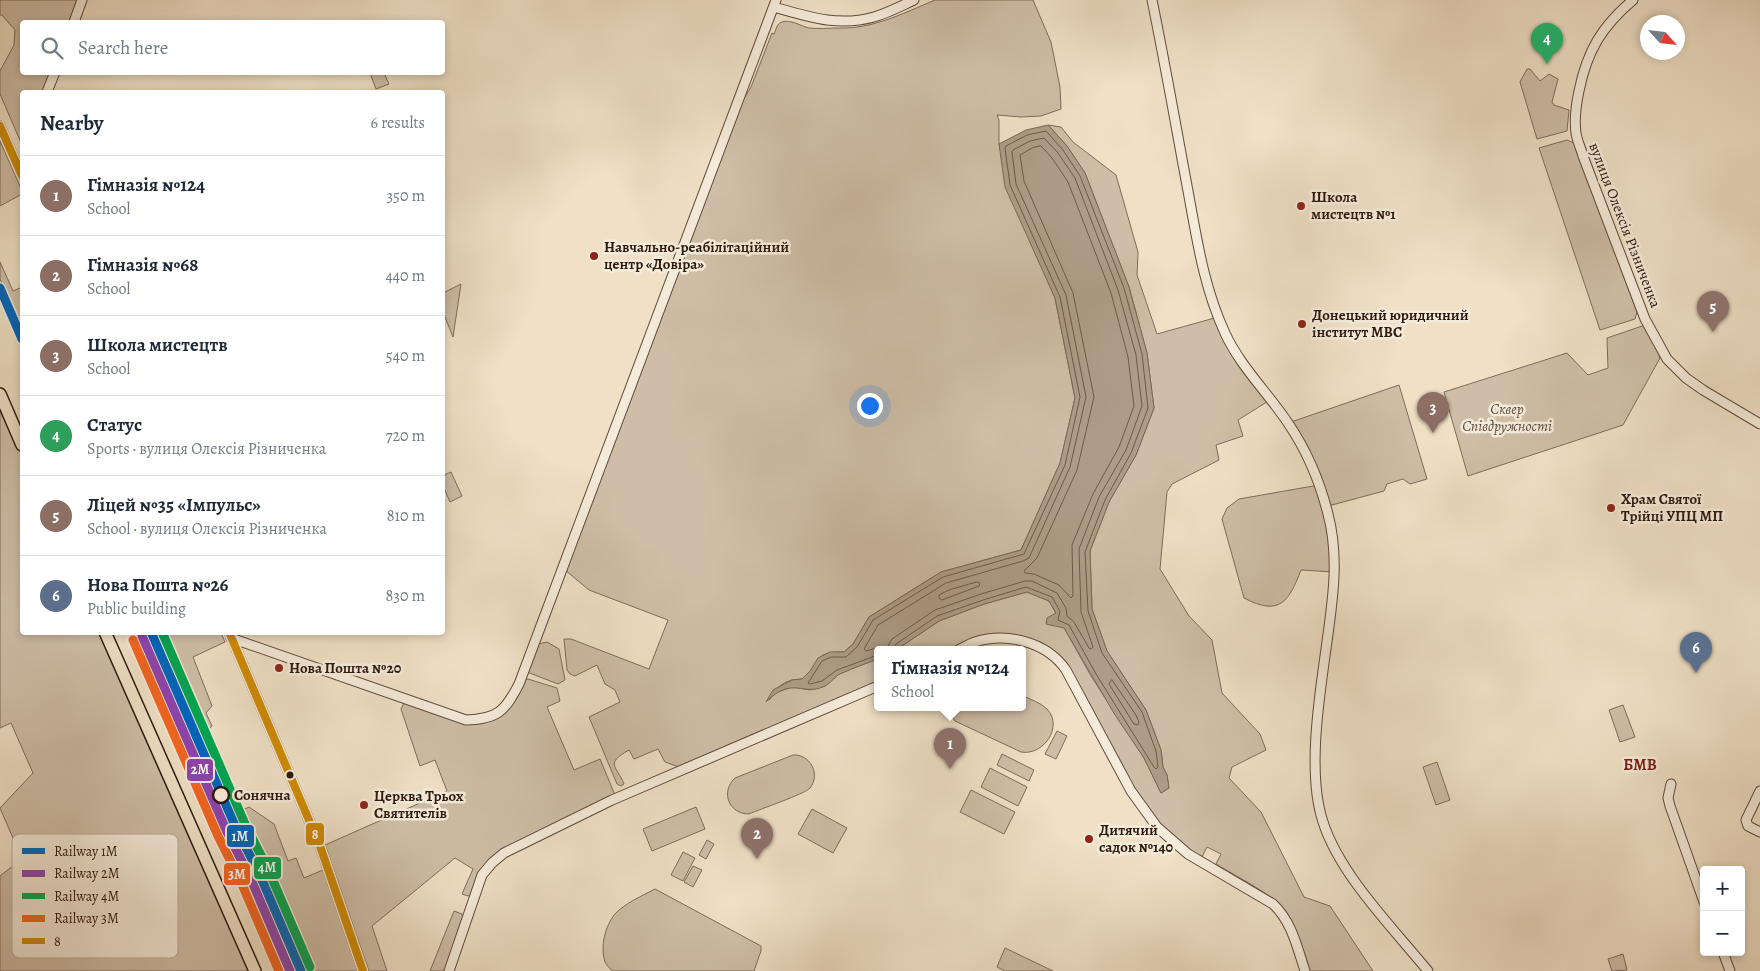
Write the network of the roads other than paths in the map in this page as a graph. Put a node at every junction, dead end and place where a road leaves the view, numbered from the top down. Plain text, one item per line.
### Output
1 (82, 0) edge
2 (914, 0) edge
3 (1152, 0) edge
4 (1633, 0) edge
5 (775, 3) edge
6 (75, 20) edge
7 (54, 75) edge
8 (48, 90) edge
9 (0, 126) edge
10 (20, 158) edge
11 (17, 163) junction
12 (20, 171) edge
13 (0, 394) edge
14 (1760, 424) edge
15 (20, 440) edge
16 (106, 635) edge
17 (230, 635) edge
18 (967, 646) edge
19 (874, 688) edge
20 (1671, 784) dead end
21 (1760, 791) edge
22 (1760, 832) edge
23 (1700, 891) edge
24 (1724, 956) edge
25 (255, 971) edge
26 (363, 971) edge
27 (449, 971) edge
28 (1305, 971) edge
29 (1428, 971) edge
30 (1730, 971) edge

1 - 6 street
2 - 5 street
3 - 29 street
4 - 14 street, вулиця Олексія Різниченка
5 - 17 street
7 - 8 street
9 - 11 street
10 - 11 street
11 - 12 street
13 - 15 main road
16 - 25 main road
17 - 26 street
18 - 28 street
19 - 27 street
20 - 23 street
21 - 22 street
24 - 30 street

